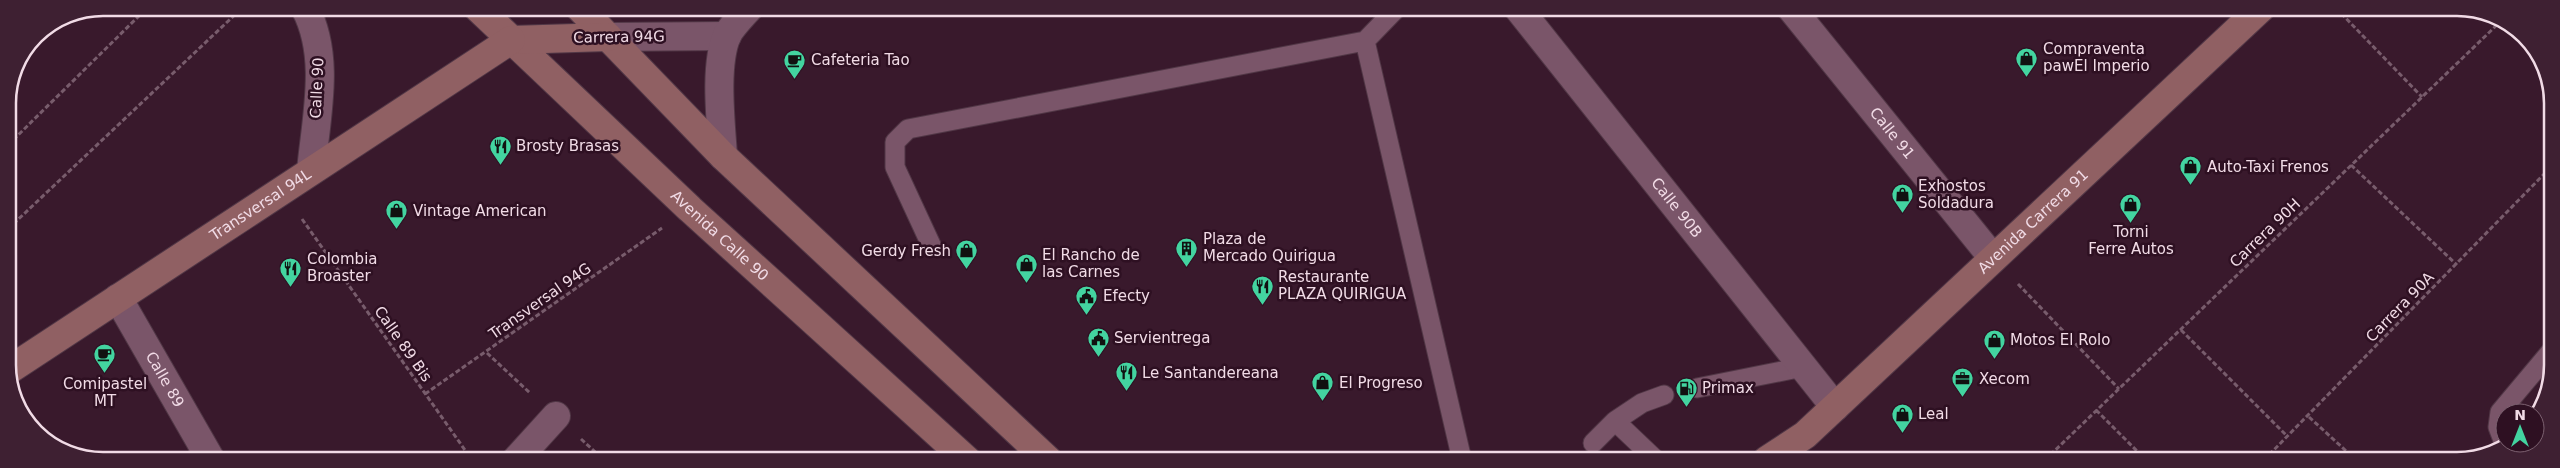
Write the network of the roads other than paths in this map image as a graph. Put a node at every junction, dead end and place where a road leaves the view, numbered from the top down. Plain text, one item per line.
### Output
1 (309, 16) edge
2 (486, 16) edge
3 (588, 16) edge
4 (1389, 16) edge
5 (1524, 16) edge
6 (1797, 16) edge
7 (2252, 16) edge
8 (737, 17) edge
9 (608, 37) junction
10 (511, 40) junction
11 (1365, 41) junction
12 (723, 156) junction
13 (311, 171) junction
14 (932, 247) dead end
15 (1992, 258) junction
16 (118, 298) junction
17 (2544, 360) edge
18 (16, 365) edge
19 (1803, 367) junction
20 (1697, 388) dead end
21 (1664, 395) dead end
22 (2508, 403) edge
23 (1835, 407) junction
24 (556, 416) dead end
25 (1615, 421) junction
26 (1805, 435) junction
27 (1593, 443) dead end
28 (207, 452) edge
29 (523, 452) edge
30 (958, 452) edge
31 (1039, 452) edge
32 (1460, 452) edge
33 (1648, 452) edge
34 (1779, 452) edge
35 (1793, 452) edge

1 - 13 street, Calle 90
2 - 10 main road, Avenida Calle 90
3 - 9 main road
4 - 11 lane
5 - 19 street, Calle 90B
6 - 15 street, Calle 91
7 - 15 main road, Avenida Carrera 91
8 - 9 street, Carrera 94G
8 - 12 street, Carrera 94G
9 - 10 main road, Carrera 94G
9 - 12 main road
10 - 13 main road, Transversal 94L
10 - 30 main road, Avenida Calle 90
11 - 14 lane
11 - 32 lane
12 - 31 main road
13 - 16 main road, Transversal 94L
15 - 23 main road, Avenida Carrera 91
16 - 18 main road, Transversal 94L
16 - 28 street, Calle 89
17 - 22 lane
19 - 20 lane
19 - 23 street, Calle 90B
21 - 25 lane
23 - 26 main road, Avenida Carrera 91
24 - 29 street
25 - 27 lane
25 - 33 lane
26 - 34 main road, Avenida Carrera 91
26 - 35 main road, Avenida Carrera 91

